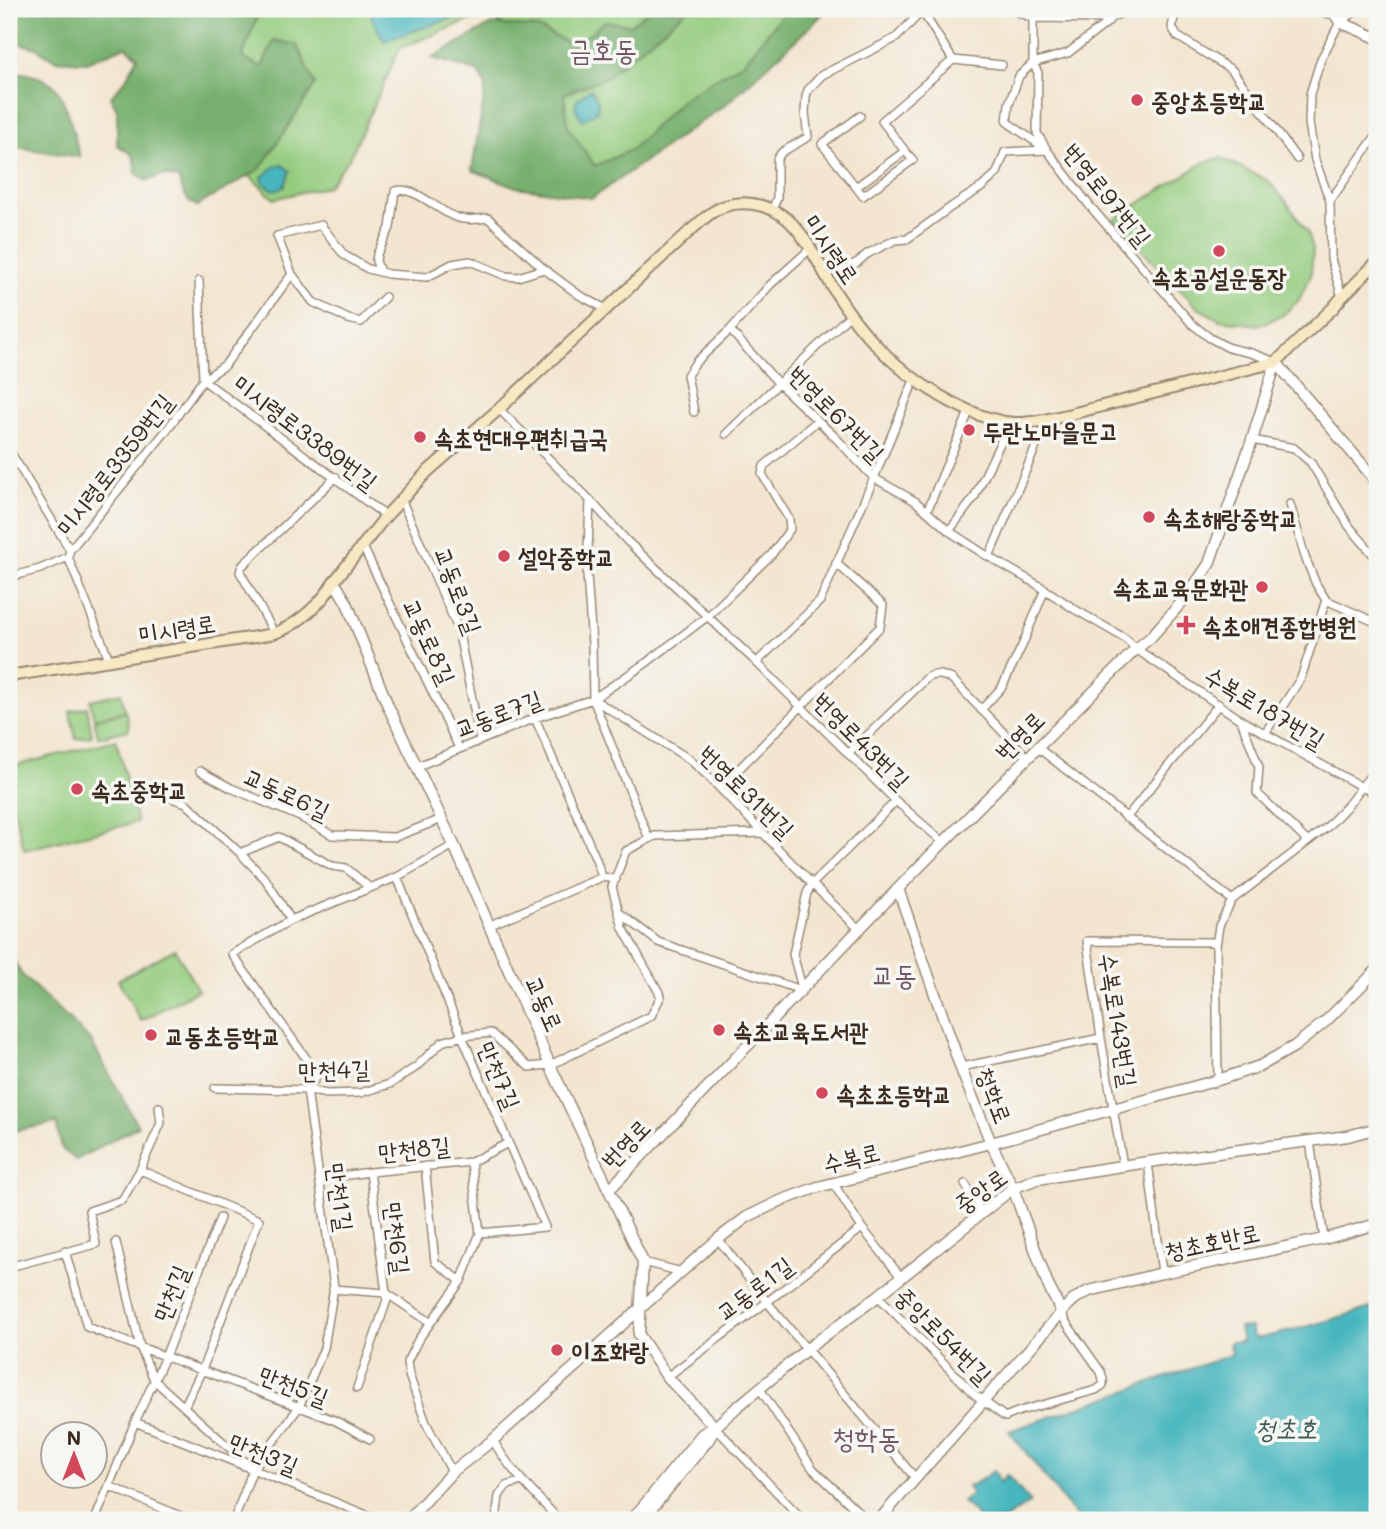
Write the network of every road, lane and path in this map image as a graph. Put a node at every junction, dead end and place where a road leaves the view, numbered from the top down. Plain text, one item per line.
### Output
1 (1010, 9) edge
2 (1113, 9) edge
3 (1129, 9) edge
4 (1176, 9) edge
5 (1311, 9) edge
6 (1359, 9) edge
7 (923, 10) edge
8 (1033, 18) junction
9 (1109, 19) junction
10 (1340, 22) junction
11 (1377, 38) edge
12 (953, 60) junction
13 (1033, 63) junction
14 (1002, 65) dead end
15 (860, 116) dead end
16 (1377, 134) edge
17 (1047, 150) junction
18 (1297, 159) dead end
19 (1329, 201) junction
20 (772, 210) junction
21 (810, 249) junction
22 (1377, 262) edge
23 (544, 269) junction
24 (380, 272) junction
25 (823, 272) junction
26 (292, 274) junction
27 (199, 281) dead end
28 (1342, 296) junction
29 (385, 297) dead end
30 (606, 309) junction
31 (851, 314) junction
32 (730, 330) junction
33 (1276, 362) junction
34 (915, 378) junction
35 (203, 380) junction
36 (778, 383) junction
37 (499, 409) junction
38 (694, 412) dead end
39 (970, 412) junction
40 (817, 421) junction
41 (1043, 430) dead end
42 (726, 433) dead end
43 (1004, 433) dead end
44 (9, 435) edge
45 (1252, 440) junction
46 (336, 477) junction
47 (874, 478) junction
48 (1377, 482) edge
49 (401, 499) junction
50 (590, 500) junction
51 (1290, 504) dead end
52 (927, 511) junction
53 (386, 516) junction
54 (948, 531) junction
55 (365, 551) dead end
56 (69, 553) junction
57 (989, 557) junction
58 (1377, 558) edge
59 (836, 563) junction
60 (9, 577) edge
61 (333, 583) junction
62 (1045, 589) junction
63 (1326, 600) junction
64 (708, 616) junction
65 (1377, 623) edge
66 (271, 627) junction
67 (1136, 649) junction
68 (108, 657) junction
69 (757, 662) junction
70 (9, 669) edge
71 (9, 676) edge
72 (593, 699) junction
73 (1219, 704) junction
74 (801, 707) junction
75 (981, 710) junction
76 (535, 718) junction
77 (1241, 720) junction
78 (1265, 733) junction
79 (480, 739) junction
80 (1038, 747) junction
81 (459, 748) junction
82 (848, 754) junction
83 (1027, 757) junction
84 (418, 766) junction
85 (1377, 767) edge
86 (200, 771) dead end
87 (1362, 787) junction
88 (720, 788) junction
89 (148, 790) dead end
90 (1377, 793) edge
91 (896, 801) junction
92 (1126, 818) junction
93 (442, 819) junction
94 (763, 833) junction
95 (649, 839) junction
96 (1307, 841) junction
97 (943, 842) junction
98 (454, 845) junction
99 (240, 853) junction
100 (397, 877) junction
101 (602, 877) junction
102 (614, 883) junction
103 (812, 884) junction
104 (370, 888) junction
105 (898, 889) junction
106 (1231, 900) junction
107 (619, 912) junction
108 (291, 920) junction
109 (488, 926) junction
110 (859, 929) junction
111 (1216, 942) junction
112 (1377, 970) edge
113 (802, 989) junction
114 (462, 1036) junction
115 (1101, 1038) junction
116 (550, 1066) junction
117 (961, 1067) junction
118 (1218, 1080) junction
119 (215, 1088) dead end
120 (307, 1090) junction
121 (159, 1107) dead end
122 (1114, 1108) junction
123 (1377, 1128) edge
124 (1310, 1141) junction
125 (508, 1143) junction
126 (990, 1143) junction
127 (471, 1162) junction
128 (1148, 1162) junction
129 (425, 1166) junction
130 (1122, 1166) junction
131 (140, 1170) junction
132 (370, 1172) junction
133 (319, 1179) junction
134 (833, 1183) junction
135 (965, 1184) dead end
136 (1013, 1188) junction
137 (609, 1190) junction
138 (979, 1215) junction
139 (220, 1218) dead end
140 (1377, 1224) edge
141 (862, 1227) junction
142 (480, 1233) junction
143 (718, 1239) junction
144 (1324, 1239) junction
145 (117, 1242) dead end
146 (65, 1251) junction
147 (643, 1262) junction
148 (9, 1267) edge
149 (682, 1272) junction
150 (1162, 1273) junction
151 (901, 1277) junction
152 (461, 1281) junction
153 (333, 1289) junction
154 (386, 1293) junction
155 (878, 1296) junction
156 (768, 1302) junction
157 (640, 1310) junction
158 (1062, 1313) junction
159 (430, 1322) junction
160 (140, 1347) junction
161 (807, 1349) junction
162 (165, 1357) junction
163 (202, 1370) junction
164 (667, 1377) junction
165 (154, 1380) junction
166 (357, 1388) dead end
167 (760, 1389) junction
168 (983, 1401) junction
169 (184, 1407) junction
170 (299, 1407) junction
171 (135, 1422) junction
172 (715, 1427) junction
173 (370, 1439) dead end
174 (493, 1440) junction
175 (253, 1469) junction
176 (452, 1472) junction
177 (916, 1479) junction
178 (522, 1481) junction
179 (109, 1486) junction
180 (95, 1520) edge
181 (190, 1520) edge
182 (234, 1520) edge
183 (379, 1520) edge
184 (408, 1520) edge
185 (496, 1520) edge
186 (559, 1520) edge
187 (632, 1520) edge
188 (642, 1520) edge
189 (803, 1520) edge
190 (867, 1520) edge
191 (879, 1520) edge

1 - 8 street
2 - 9 street
3 - 9 street
4 - 18 street
5 - 10 street
6 - 10 street
7 - 12 street
7 - 20 street
8 - 9 street
8 - 13 street
9 - 13 street
10 - 11 street
10 - 19 street
12 - 14 street
12 - 15 street
13 - 17 street
13 - 17 street, 번영로97번길
16 - 19 street
17 - 25 street
17 - 33 street, 번영로97번길
19 - 28 street
20 - 21 main road, 미시령로
20 - 30 main road, 미시령로
21 - 25 main road, 미시령로
21 - 32 street
22 - 28 main road, 번영로
23 - 24 street
23 - 24 street
23 - 30 street
24 - 26 street
25 - 31 main road, 미시령로
26 - 29 street
26 - 35 street, 미시령로3359번길
27 - 35 street
28 - 33 main road, 번영로
30 - 37 main road, 미시령로
31 - 34 main road, 미시령로
31 - 36 street
32 - 36 street, 번영로67번길
32 - 38 street
33 - 39 main road, 미시령로
33 - 45 street, 번영로
33 - 48 street
34 - 39 main road, 미시령로
34 - 47 street
35 - 46 street, 미시령로3389번길
35 - 56 street, 미시령로3359번길
36 - 40 street, 번영로67번길
36 - 42 street
37 - 49 main road, 미시령로
37 - 50 street, 번영로43번길
39 - 52 street
40 - 47 street, 번영로67번길
40 - 64 street, 교동로7길
41 - 57 street
43 - 54 street
44 - 56 street
45 - 58 street
45 - 67 street, 번영로
46 - 53 street, 미시령로3389번길
46 - 66 street
47 - 52 street, 번영로67번길
47 - 59 street
49 - 53 main road, 미시령로
49 - 79 street, 교동로3길
50 - 64 street, 번영로43번길
50 - 72 street
51 - 63 street
52 - 54 street, 번영로67번길
53 - 61 main road, 미시령로
54 - 57 street, 번영로67번길
55 - 81 street, 교동로8길
56 - 60 street
56 - 68 street, 미시령로3359번길
57 - 62 street, 번영로67번길
59 - 69 street
59 - 74 street
61 - 66 main road, 미시령로
61 - 68 main road, 미시령로
61 - 84 street, 교동로
62 - 67 street, 번영로67번길
62 - 75 street
63 - 65 street
63 - 78 street
64 - 69 street, 번영로43번길
64 - 72 street, 교동로7길
66 - 68 main road, 미시령로
67 - 73 street, 수복로187번길
67 - 80 street, 번영로
68 - 70 main road, 미시령로
68 - 71 main road, 미시령로
69 - 74 street, 번영로43번길
72 - 76 street, 교동로7길
72 - 88 street, 번영로31번길
72 - 95 street
73 - 77 street, 수복로187번길
73 - 92 street
74 - 82 street, 번영로43번길
74 - 88 street
75 - 82 street
75 - 83 street
76 - 79 street, 교동로7길
76 - 101 street
77 - 78 street, 수복로187번길
77 - 96 street
78 - 87 street, 수복로187번길
79 - 81 street, 교동로7길
80 - 83 street, 번영로
80 - 92 street
81 - 84 street, 교동로7길
82 - 91 street, 번영로43번길
83 - 97 street, 번영로
84 - 93 street, 교동로
85 - 87 street
86 - 93 street, 교동로6길
87 - 90 street, 수복로187번길
87 - 96 street
88 - 94 street, 번영로31번길
89 - 99 street
91 - 97 street, 번영로43번길
91 - 103 street
92 - 106 street
93 - 98 street, 교동로
94 - 95 street
94 - 103 street, 번영로31번길
95 - 102 street
96 - 106 street
97 - 105 street, 번영로
98 - 100 street, 만천1길
98 - 109 street, 교동로
99 - 104 street
99 - 108 street
100 - 104 street, 만천1길
100 - 114 street, 만천7길
101 - 102 street
101 - 109 street
102 - 107 street
103 - 110 street, 번영로31번길
103 - 113 street
104 - 108 street, 만천1길
105 - 110 street, 번영로
105 - 117 street, 청학로
106 - 111 street
107 - 113 street
107 - 116 street
108 - 120 street, 만천1길
109 - 116 street, 교동로
110 - 113 street, 번영로
111 - 115 street, 수복로143번길
111 - 118 street
112 - 118 street, 수복로
113 - 137 street, 번영로
114 - 116 street, 만천4길
114 - 120 street, 만천4길
114 - 125 street, 만천7길
115 - 117 street
115 - 122 street, 수복로143번길
116 - 137 street, 교동로
117 - 126 street, 청학로
118 - 122 street, 수복로
119 - 120 street, 만천4길
120 - 133 street, 만천1길
121 - 131 street
122 - 126 street, 수복로
122 - 130 street, 수복로143번길
123 - 124 street, 중앙로
124 - 128 street, 중앙로
124 - 144 street
125 - 127 street, 만천8길
125 - 142 street, 만천7길
126 - 134 street, 수복로
126 - 136 street, 청학로
127 - 129 street, 만천8길
127 - 142 street
128 - 130 street, 중앙로
128 - 150 street
129 - 132 street, 만천8길
129 - 152 street
130 - 136 street, 중앙로
131 - 146 street
131 - 163 street
132 - 133 street, 만천8길
132 - 154 street, 만천6길
133 - 153 street, 만천1길
134 - 141 street
134 - 143 street, 수복로
135 - 138 street
136 - 138 street, 중앙로
136 - 158 street, 청학로
137 - 147 street, 교동로
138 - 151 street, 중앙로
139 - 162 street, 만천길
140 - 144 street, 청초호반로
141 - 151 street
141 - 156 street, 교동로1길
142 - 152 street
143 - 149 street, 수복로
143 - 156 street
144 - 150 street, 청초호반로
145 - 160 street
146 - 148 street
146 - 160 street
147 - 149 street
147 - 157 street, 교동로
149 - 157 street, 수복로
150 - 158 street, 청초호반로
151 - 155 street, 중앙로
152 - 159 street
153 - 154 street
153 - 170 street, 만천1길
154 - 159 street
154 - 166 street, 만천6길
155 - 161 street, 중앙로
155 - 168 street, 중앙로54번길
156 - 161 street
156 - 164 street, 교동로1길
157 - 164 street, 교동로
157 - 174 street, 수복로
158 - 168 street, 청초호반로
158 - 168 street
159 - 176 street
160 - 162 street, 만천5길
160 - 165 street
161 - 167 street, 중앙로
161 - 177 street
162 - 163 street, 만천5길
162 - 165 street, 만천길
163 - 169 street
163 - 170 street, 만천5길
164 - 172 street, 교동로
165 - 169 street
165 - 171 street, 만천길
167 - 172 street, 중앙로
167 - 190 street
168 - 177 street, 청초호반로
169 - 175 street
170 - 173 street, 만천5길
170 - 175 street, 만천1길
171 - 175 street, 만천3길
171 - 179 street, 만천길
172 - 187 street, 중앙로
172 - 188 street, 중앙로
172 - 189 street
174 - 176 street, 수복로
174 - 178 street
175 - 182 street, 만천1길
175 - 183 street, 만천3길
176 - 184 street, 수복로
177 - 191 street, 청초호반로
178 - 185 street
178 - 186 street
179 - 180 street, 만천길
179 - 181 street

